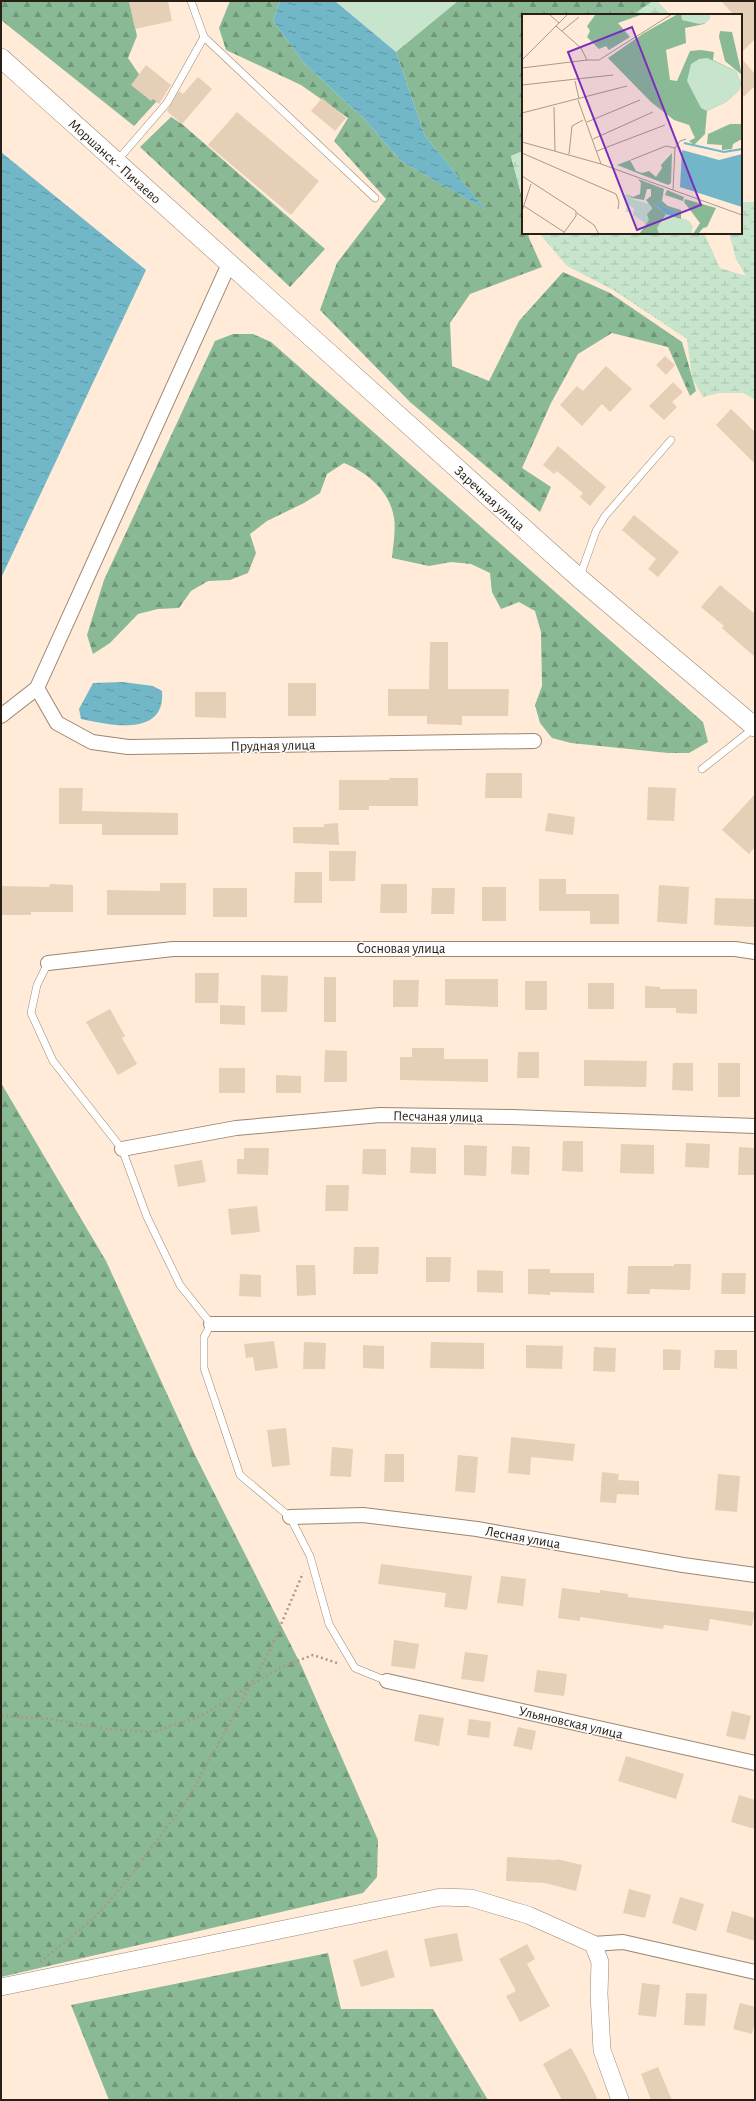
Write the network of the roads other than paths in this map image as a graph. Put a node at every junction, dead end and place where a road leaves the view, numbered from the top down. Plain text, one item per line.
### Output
1 (191, 1) edge
2 (204, 37) junction
3 (1, 58) edge
4 (116, 162) junction
5 (376, 198) dead end
6 (229, 264) junction
7 (671, 440) dead end
8 (579, 578) junction
9 (37, 688) junction
10 (1, 716) edge
11 (755, 727) edge
12 (534, 741) dead end
13 (702, 769) dead end
14 (755, 952) edge
15 (48, 963) joint
16 (755, 1126) edge
17 (122, 1149) junction
18 (211, 1324) junction
19 (755, 1324) edge
20 (290, 1517) junction
21 (755, 1575) edge
22 (387, 1681) joint
23 (755, 1763) edge
24 (593, 1944) junction
25 (755, 1972) edge
26 (1, 1987) edge
27 (620, 2100) edge

1 - 2 lane
2 - 4 lane
2 - 5 lane
3 - 4 main road, Моршанск - Пичаево
4 - 6 main road, Моршанск - Пичаево
6 - 8 main road, Заречная улица
6 - 9 street
7 - 8 lane
8 - 11 main road, Заречная улица
9 - 10 street
9 - 12 street, Прудная улица
11 - 13 lane
14 - 15 street, Сосновая улица
15 - 17 lane
16 - 17 street, Песчаная улица
17 - 18 lane
18 - 19 street
18 - 20 lane
20 - 21 street, Лесная улица
20 - 22 lane
22 - 23 street, Ульяновская улица
24 - 25 street
24 - 26 street
24 - 27 street

